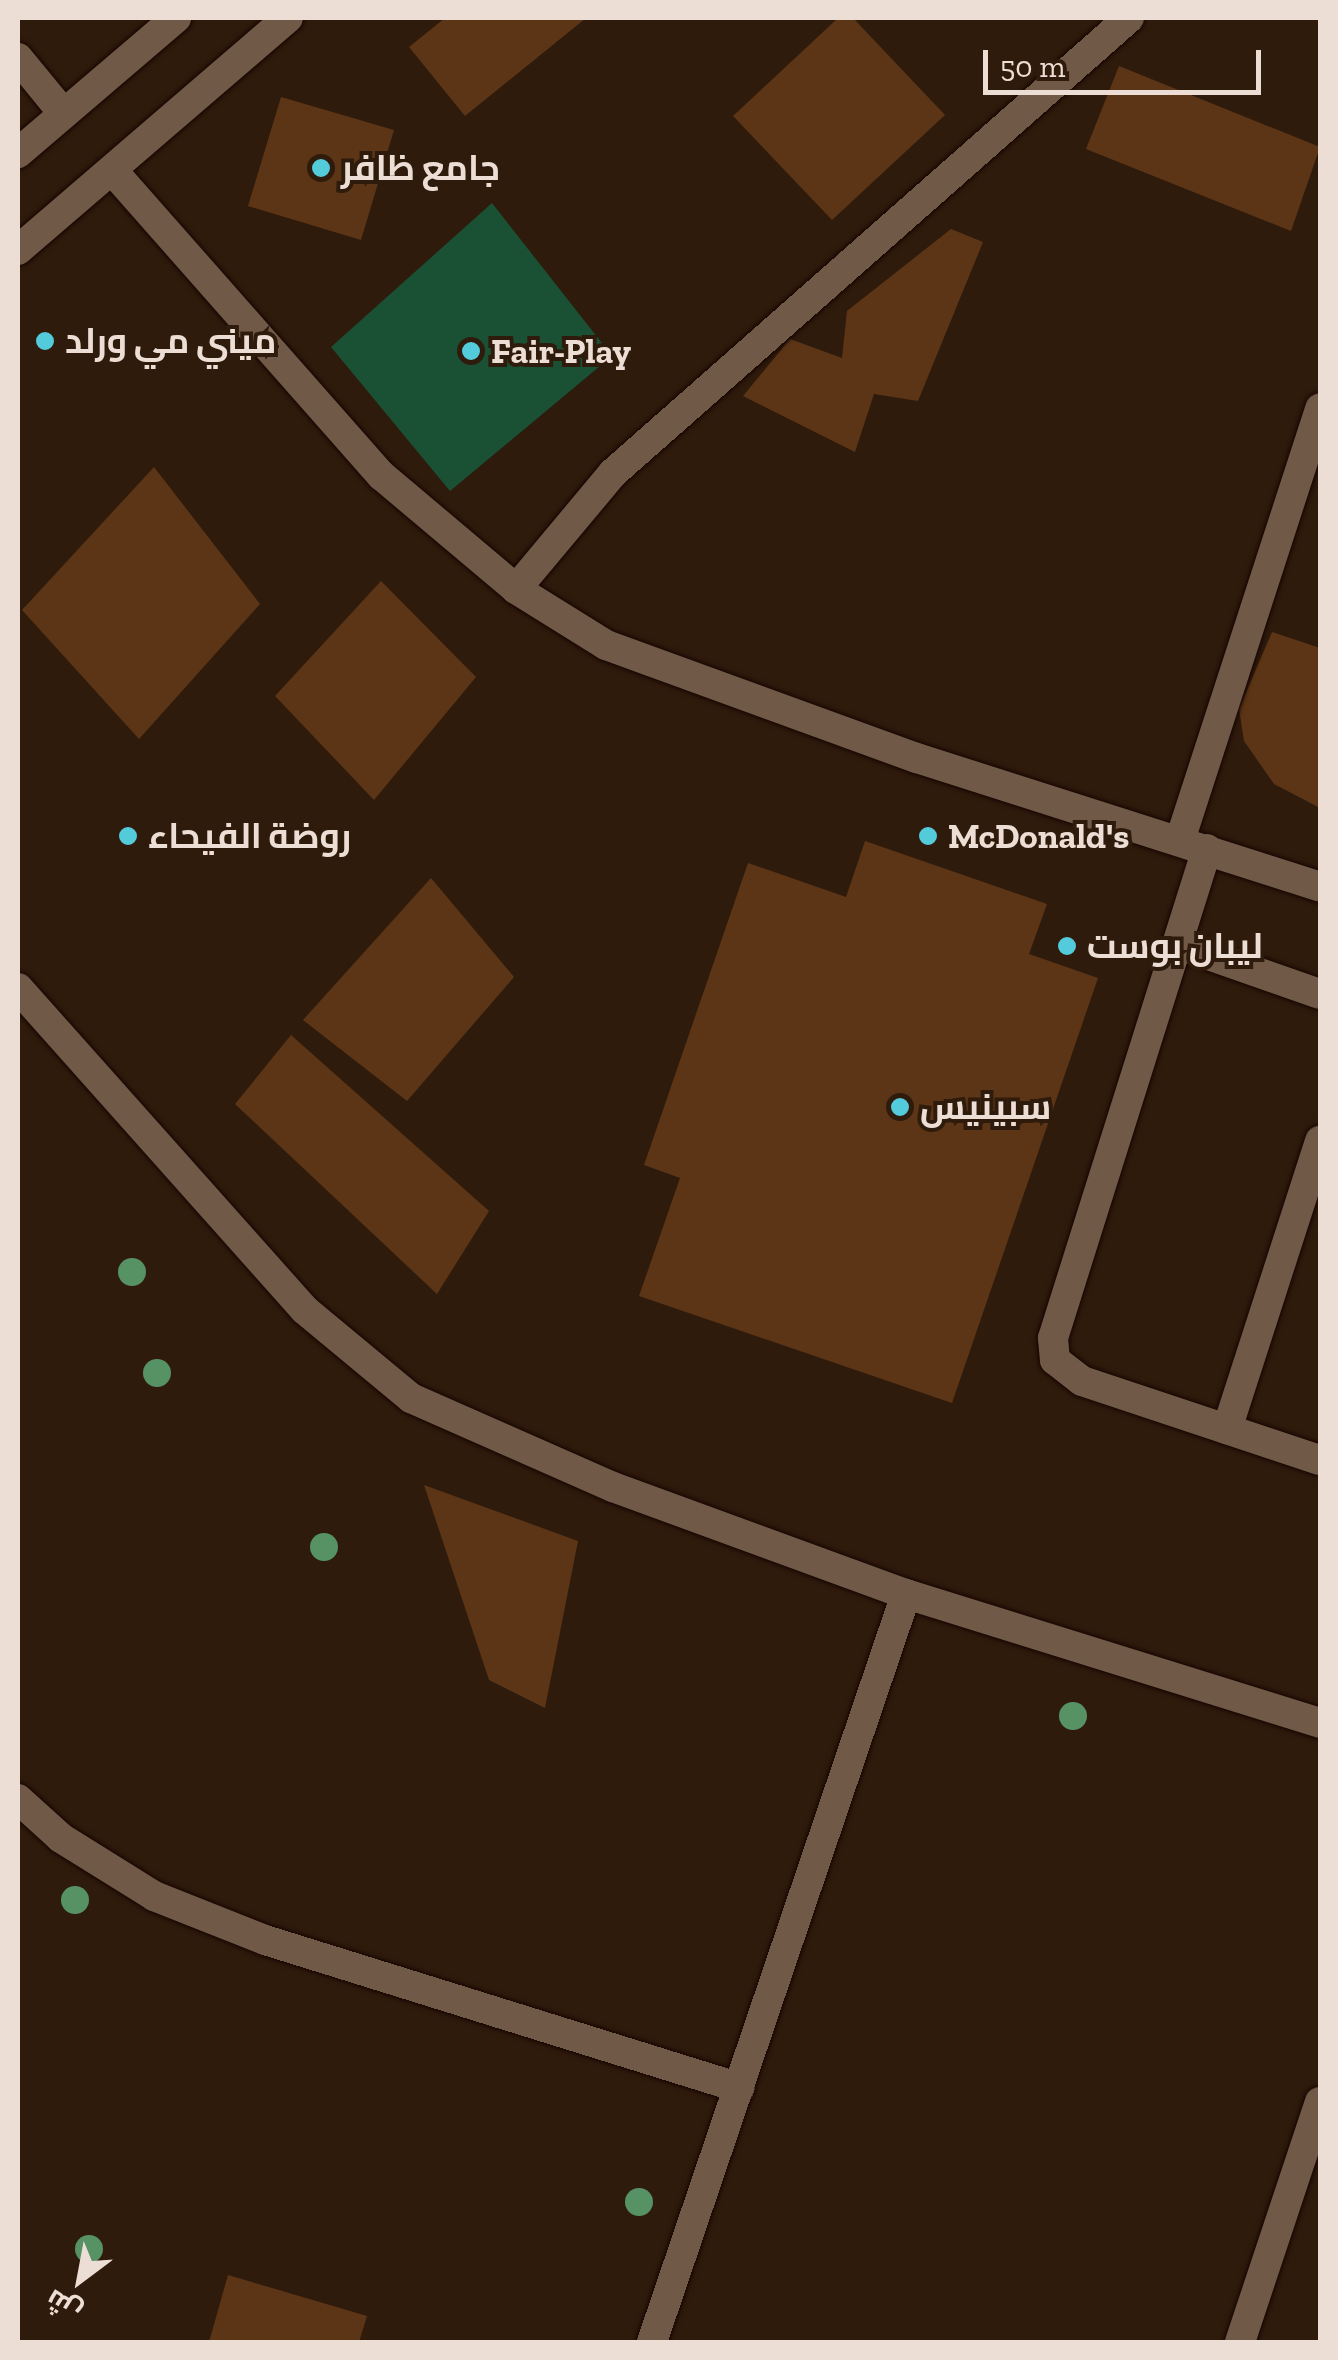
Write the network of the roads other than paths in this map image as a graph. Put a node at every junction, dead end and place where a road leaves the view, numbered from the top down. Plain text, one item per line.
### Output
1 (176, 18) edge
2 (288, 18) edge
3 (1129, 18) edge
4 (18, 58) edge
5 (64, 114) junction
6 (18, 154) edge
7 (112, 170) junction
8 (18, 250) edge
9 (1320, 408) edge
10 (516, 589) junction
11 (1194, 845) junction
12 (1320, 887) edge
13 (1177, 944) junction
14 (18, 988) edge
15 (1320, 994) edge
16 (1320, 1141) edge
17 (1227, 1428) junction
18 (1319, 1456) edge
19 (906, 1594) junction
20 (1320, 1723) edge
21 (18, 1800) edge
22 (739, 2088) junction
23 (1320, 2102) edge
24 (652, 2342) edge
25 (1240, 2342) edge

1 - 5 street
2 - 7 street
3 - 10 street
4 - 5 street
5 - 6 street
7 - 8 street
7 - 10 street
9 - 11 street
10 - 11 street
11 - 12 street
11 - 13 street
13 - 15 street
13 - 17 street
14 - 19 street
16 - 17 street
17 - 18 street
19 - 20 street
19 - 22 street
21 - 22 street
22 - 24 street
23 - 25 street

